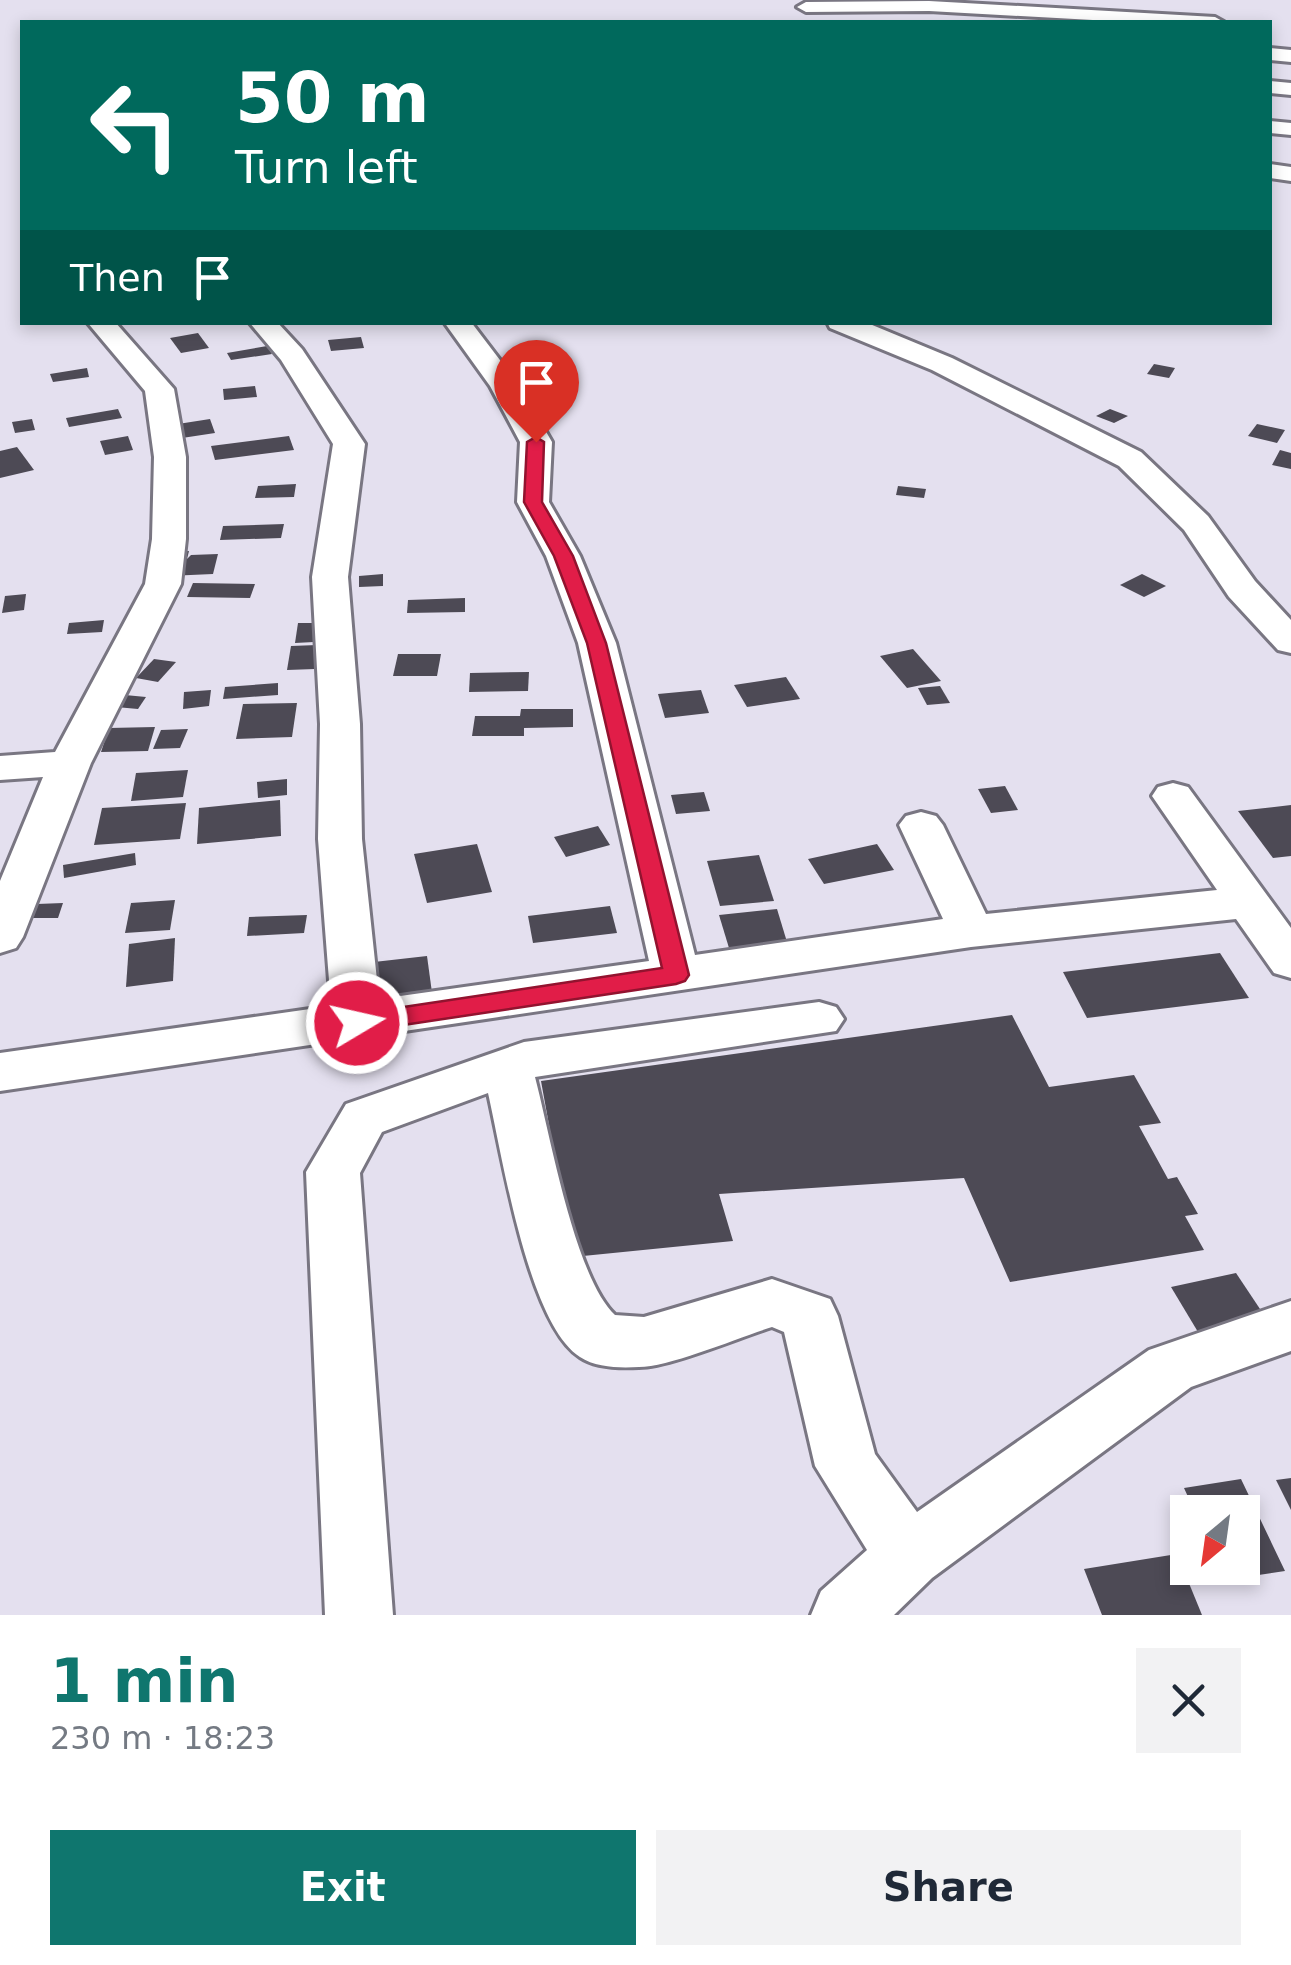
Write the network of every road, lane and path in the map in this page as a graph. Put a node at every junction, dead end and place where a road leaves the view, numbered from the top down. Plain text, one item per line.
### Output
1 (806, 6) dead end
2 (1146, 20) edge
3 (103, 325) edge
4 (265, 325) edge
5 (459, 325) edge
6 (847, 325) edge
7 (1291, 642) edge
8 (70, 763) junction
9 (0, 768) edge
10 (1173, 796) dead end
11 (920, 826) dead end
12 (1251, 902) junction
13 (971, 930) junction
14 (0, 937) edge
15 (1291, 962) edge
16 (676, 975) junction
17 (819, 1019) dead end
18 (357, 1023) junction
19 (507, 1066) junction
20 (0, 1072) edge
21 (1291, 1326) edge
22 (909, 1556) junction
23 (359, 1615) edge
24 (845, 1615) edge

1 - 2 street
3 - 8 street
4 - 18 street
5 - 16 street
6 - 7 street
8 - 9 street
8 - 14 street
10 - 12 street
11 - 13 street
12 - 13 street
12 - 15 street
13 - 16 street
16 - 18 street
17 - 19 street
18 - 20 street
19 - 22 street
19 - 23 street
21 - 22 street
22 - 24 street

